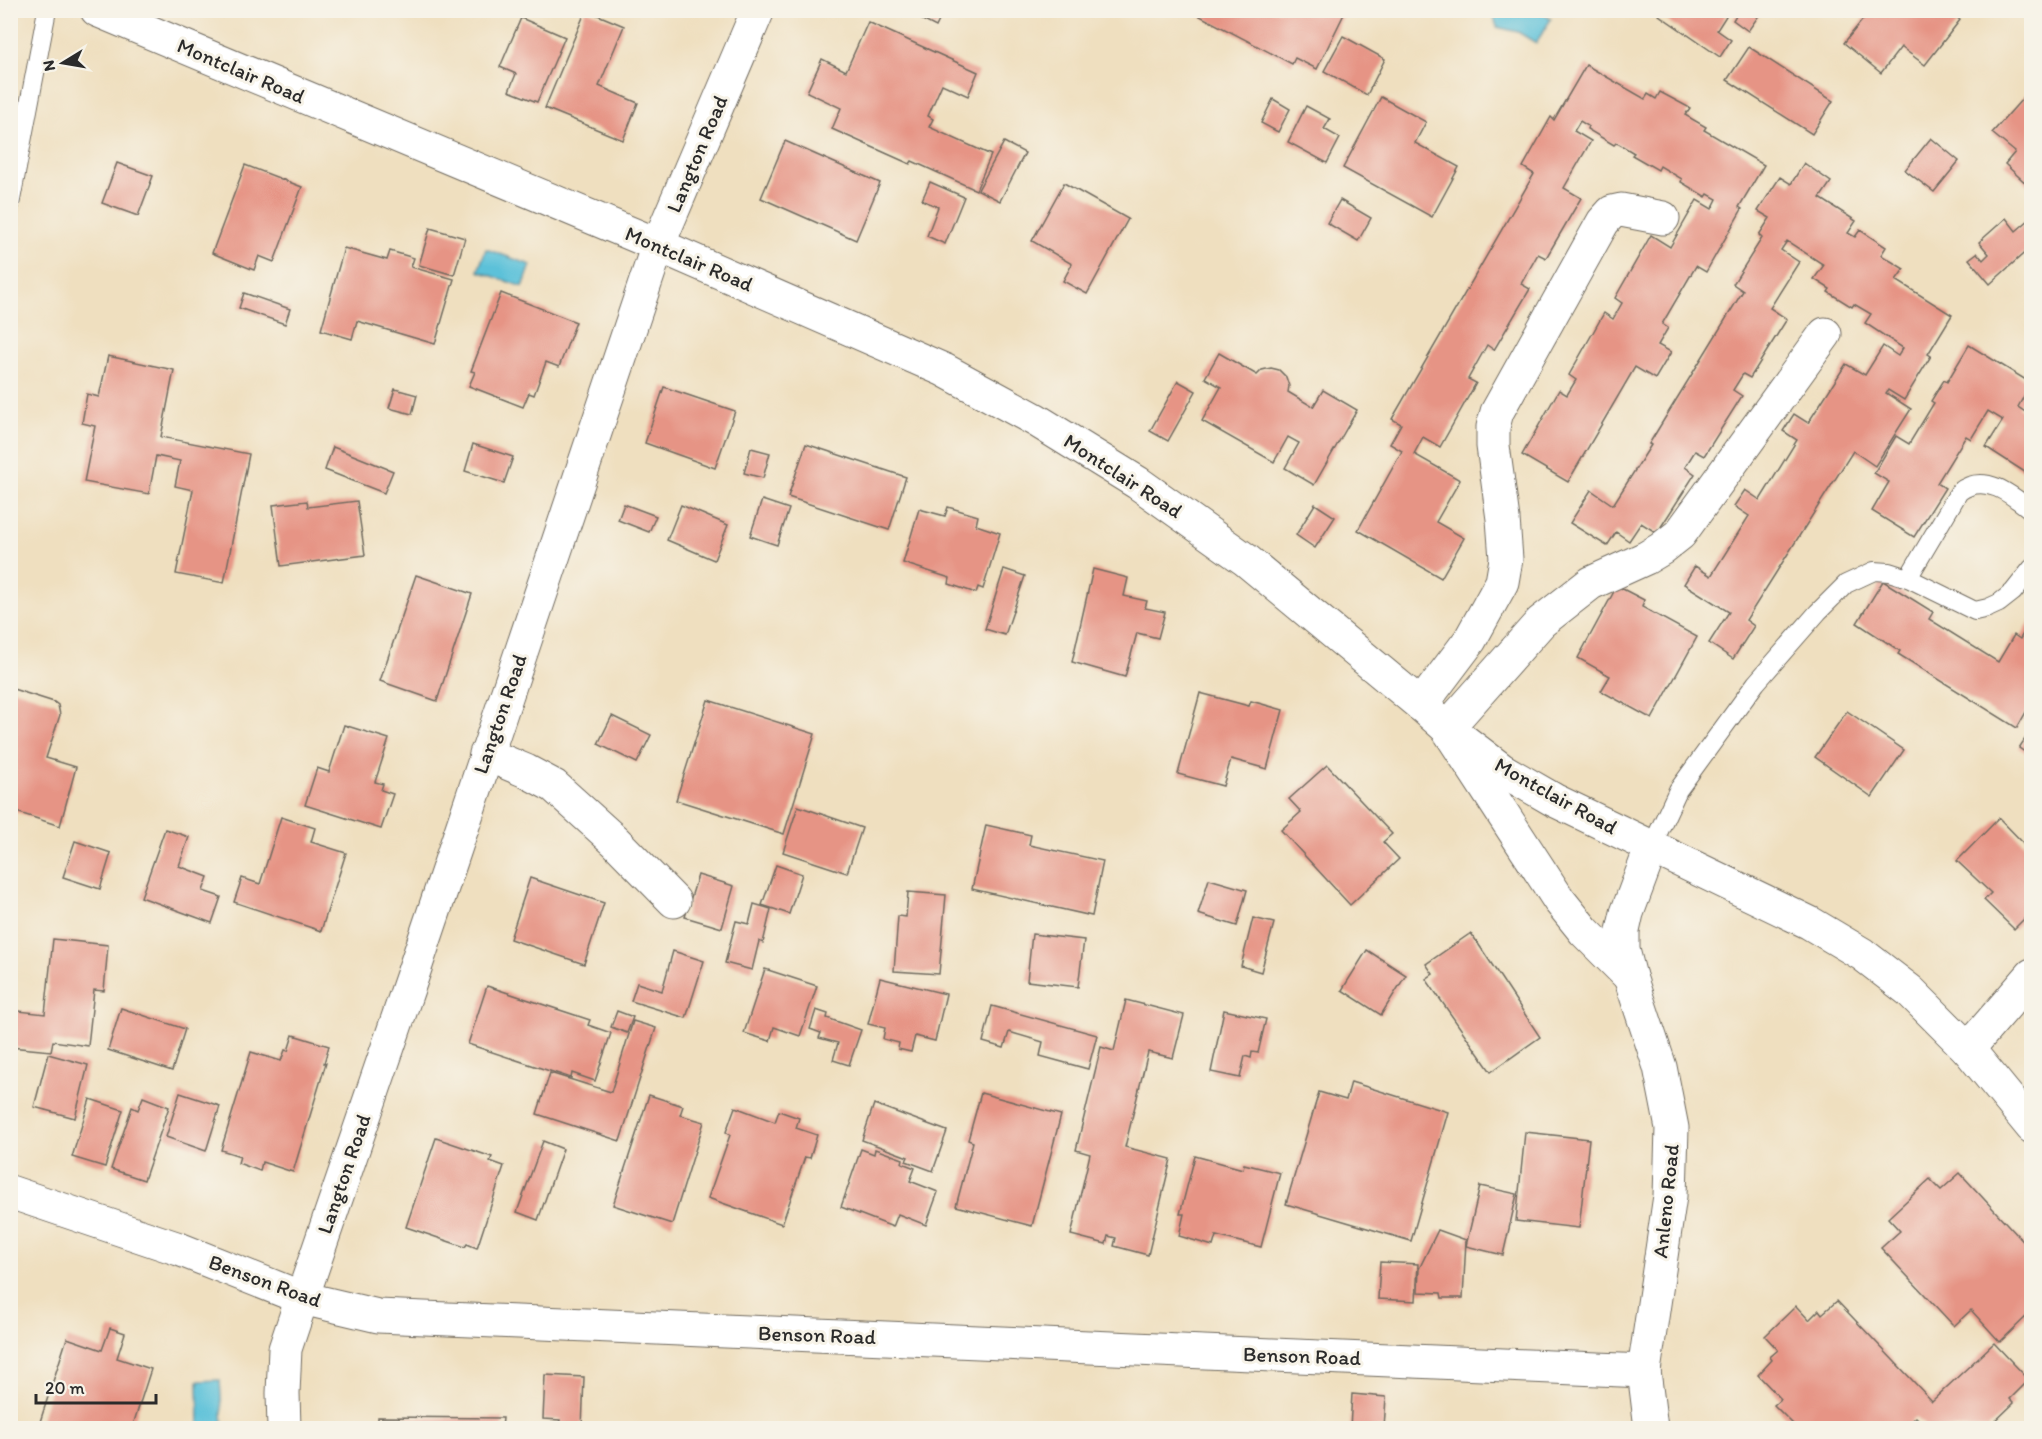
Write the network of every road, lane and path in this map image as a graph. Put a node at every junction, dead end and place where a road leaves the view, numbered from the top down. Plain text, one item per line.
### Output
1 (47, 10) edge
2 (97, 10) edge
3 (758, 10) edge
4 (10, 205) edge
5 (1663, 218) dead end
6 (658, 245) junction
7 (1825, 334) dead end
8 (2031, 511) edge
9 (2031, 568) edge
10 (1908, 578) junction
11 (1421, 705) junction
12 (1447, 728) junction
13 (486, 754) junction
14 (1652, 846) junction
15 (674, 901) dead end
16 (2031, 975) edge
17 (1630, 977) junction
18 (1968, 1049) junction
19 (2031, 1127) edge
20 (10, 1192) edge
21 (302, 1298) junction
22 (1644, 1371) junction
23 (284, 1428) edge
24 (1651, 1428) edge

1 - 4 lane
2 - 6 street, Montclair Road
3 - 6 street, Langton Road
5 - 11 street
6 - 11 street, Montclair Road
6 - 13 street, Langton Road
7 - 12 street
8 - 10 lane
9 - 10 lane
10 - 14 lane
11 - 12 street, Montclair Road
12 - 14 street, Montclair Road
12 - 17 street, Anleno Road
13 - 15 street
13 - 21 street, Langton Road
14 - 17 street, Anleno Road
14 - 18 street, Montclair Road
16 - 18 street
17 - 22 street, Anleno Road
18 - 19 street, Montclair Road
20 - 21 street, Benson Road
21 - 22 street, Benson Road
21 - 23 street, Langton Road
22 - 24 street, Anleno Road

